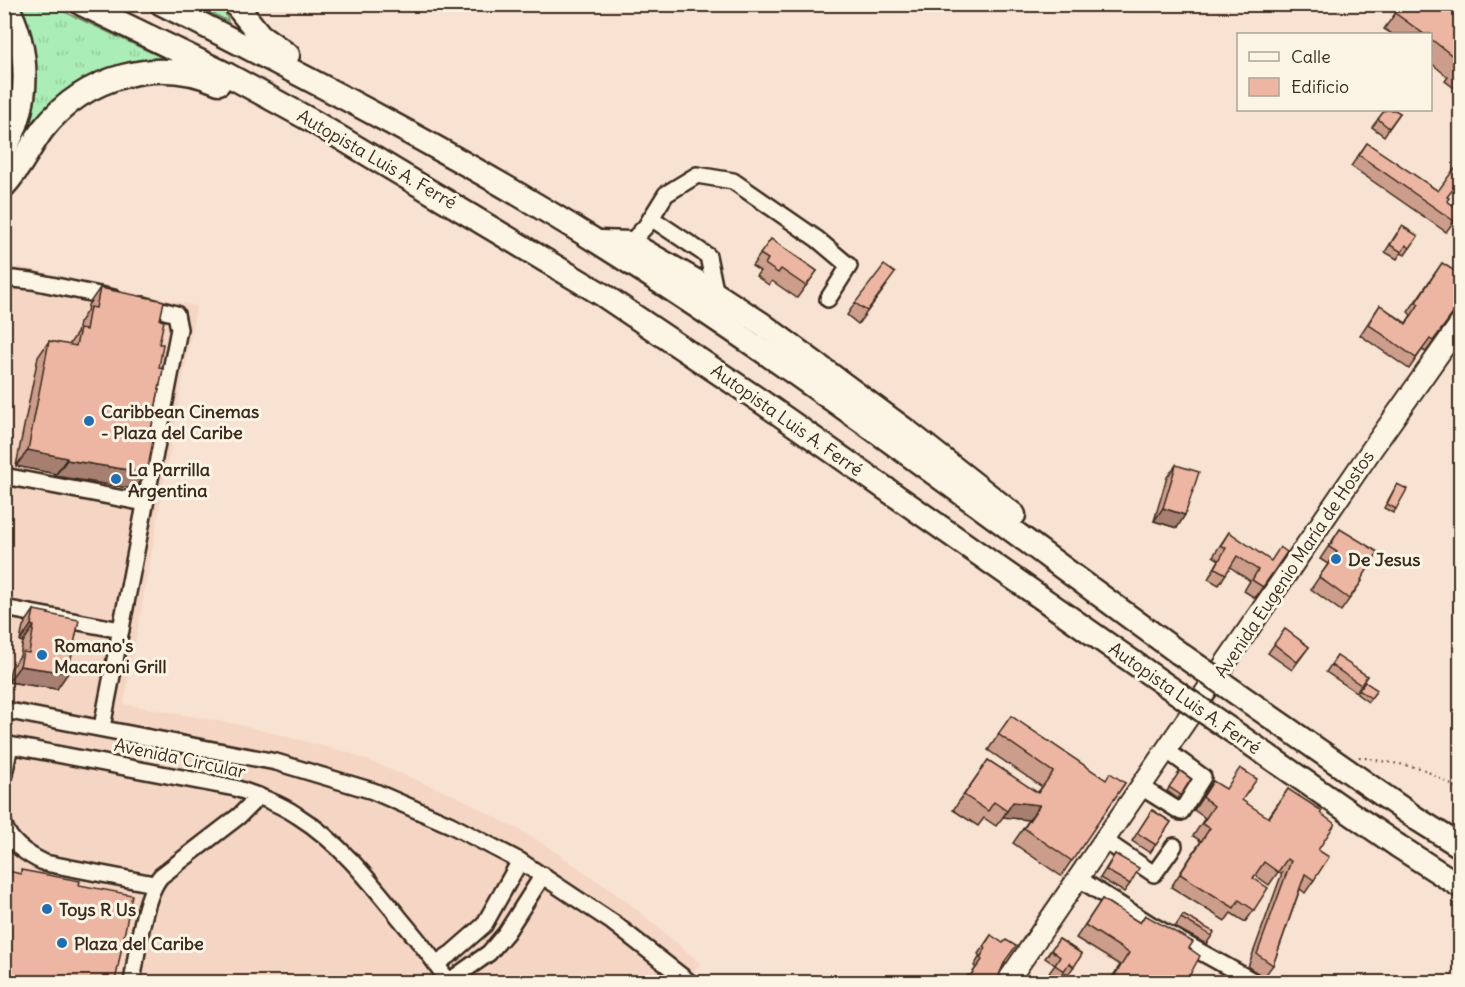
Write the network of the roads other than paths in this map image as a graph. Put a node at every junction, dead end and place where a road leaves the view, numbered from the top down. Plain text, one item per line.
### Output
1 (6, 4) edge
2 (82, 4) edge
3 (162, 4) edge
4 (235, 4) edge
5 (314, 122) junction
6 (398, 125) junction
7 (4, 150) edge
8 (4, 186) edge
9 (651, 218) junction
10 (598, 242) junction
11 (630, 243) junction
12 (4, 278) edge
13 (716, 295) junction
14 (828, 299) dead end
15 (1461, 324) edge
16 (4, 476) edge
17 (146, 503) junction
18 (1047, 557) junction
19 (4, 608) edge
20 (121, 630) junction
21 (4, 710) edge
22 (102, 727) junction
23 (7, 744) edge
24 (1166, 750) junction
25 (4, 775) edge
26 (1141, 787) junction
27 (259, 796) junction
28 (4, 825) edge
29 (1104, 840) junction
30 (1174, 846) dead end
31 (1461, 846) edge
32 (520, 861) junction
33 (543, 875) junction
34 (1078, 878) junction
35 (154, 884) junction
36 (1461, 886) edge
37 (437, 963) junction
38 (132, 982) edge
39 (448, 982) edge
40 (688, 982) edge
41 (1007, 982) edge
42 (1255, 982) edge

1 - 7 highway
2 - 5 highway, Autopista Luis A. Ferré
3 - 6 highway, Autopista Luis A. Ferré
4 - 6 highway
5 - 8 highway
5 - 36 highway, Autopista Luis A. Ferré, bridge
6 - 10 highway, Autopista Luis A. Ferré
9 - 11 street
9 - 13 street
9 - 14 street
10 - 11 highway
10 - 18 highway, Autopista Luis A. Ferré
11 - 13 highway
12 - 17 street
13 - 18 highway
15 - 24 main road, Avenida Eugenio María de Hostos
16 - 17 street
17 - 20 street
18 - 31 highway, Autopista Luis A. Ferré, bridge
19 - 20 street
20 - 22 street
21 - 22 street
22 - 32 street
23 - 25 street
23 - 27 street, Avenida Circular
24 - 26 main road, Avenida Eugenio María de Hostos
24 - 26 street
26 - 29 main road, Avenida Eugenio María de Hostos
27 - 35 street
27 - 37 street, Avenida Circular
28 - 35 street
29 - 30 street
29 - 34 main road, Avenida Eugenio María de Hostos
32 - 33 street
32 - 37 street
33 - 39 street
33 - 40 street
34 - 41 main road, Avenida Eugenio María de Hostos
34 - 42 street
35 - 38 street
37 - 39 street, Avenida Circular

